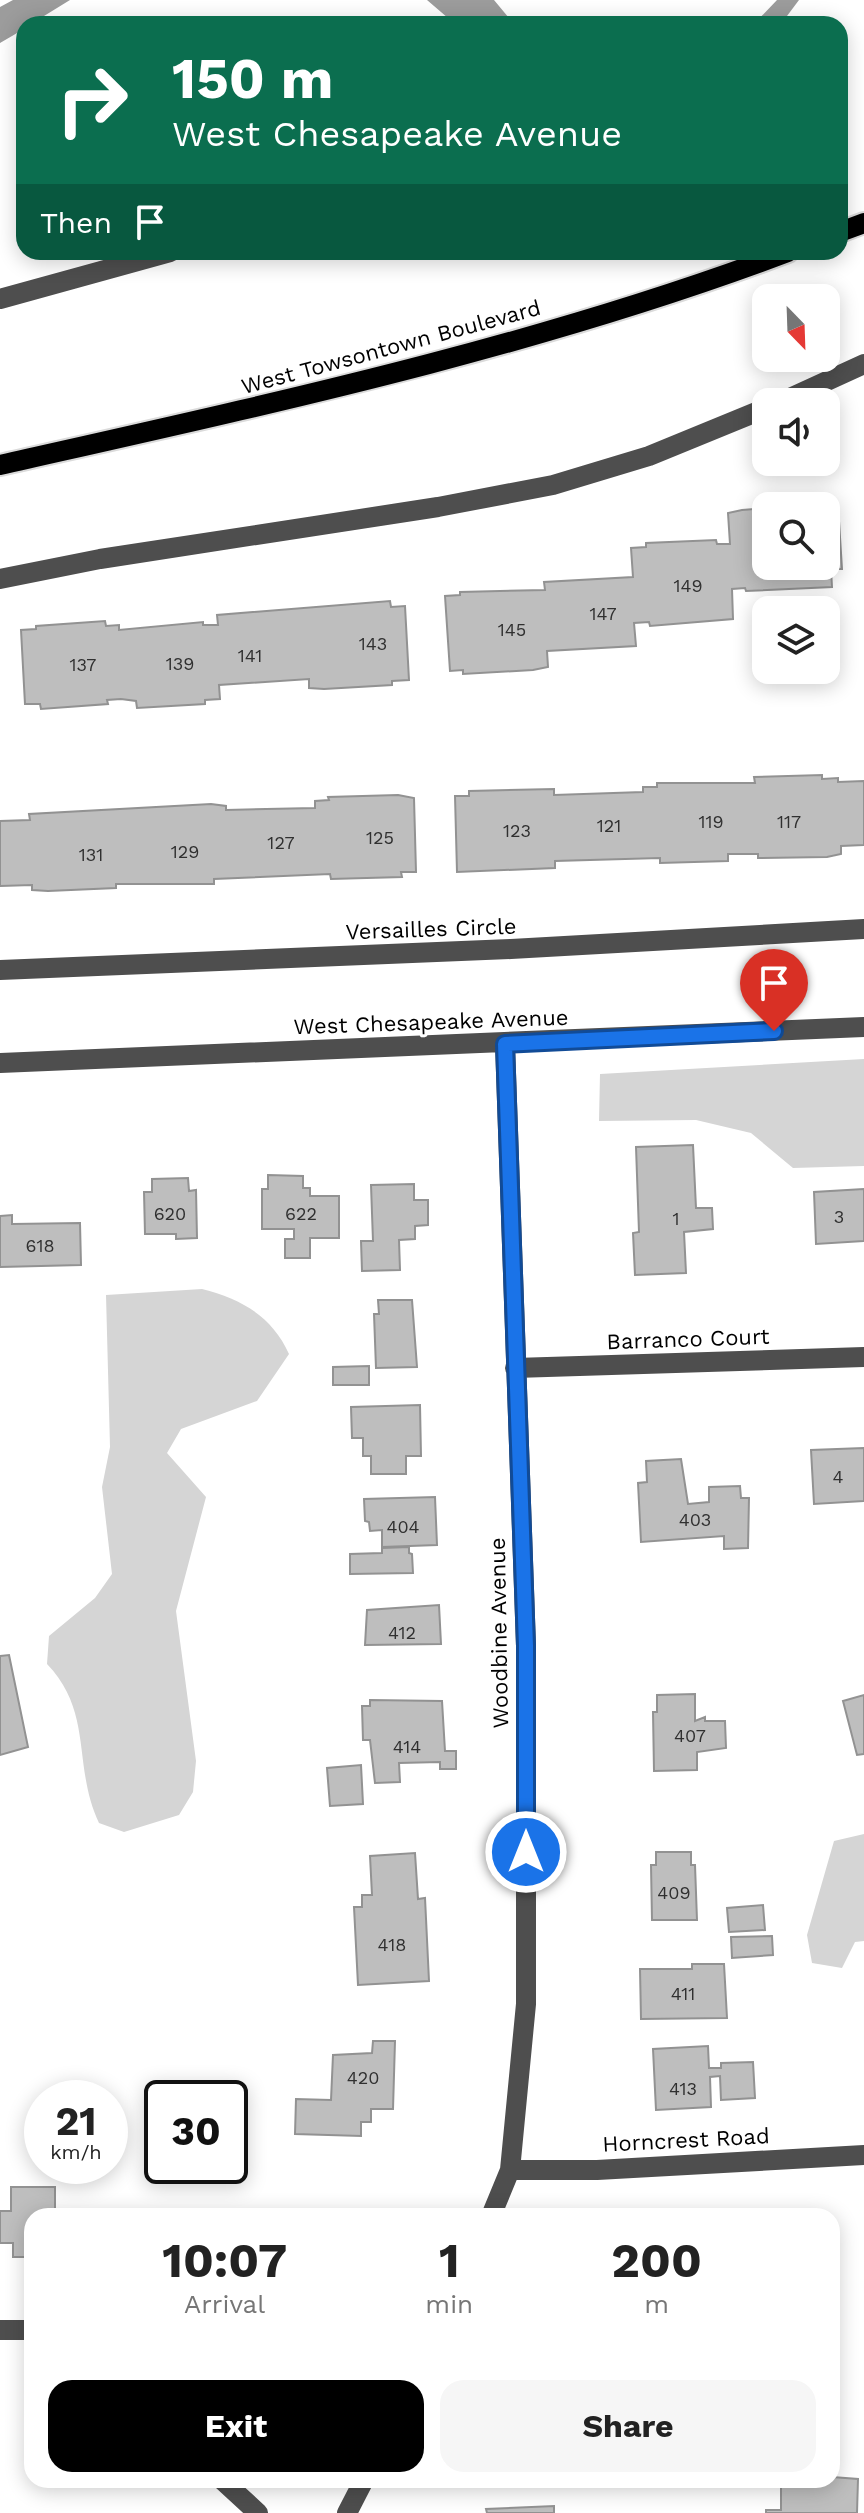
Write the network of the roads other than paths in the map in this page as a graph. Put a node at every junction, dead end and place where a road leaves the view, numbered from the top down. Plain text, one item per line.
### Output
1 (141, 260) edge
2 (763, 260) edge
3 (0, 299) edge
4 (864, 364) edge
5 (812, 388) edge
6 (752, 414) edge
7 (0, 465) edge
8 (0, 579) edge
9 (864, 929) edge
10 (0, 970) edge
11 (864, 1027) edge
12 (505, 1044) junction
13 (0, 1063) edge
14 (864, 1357) edge
15 (515, 1368) junction
16 (864, 2155) edge
17 (510, 2170) junction
18 (494, 2208) edge
19 (0, 2330) edge
20 (24, 2330) edge
21 (231, 2488) edge
22 (360, 2488) edge
23 (258, 2513) edge
24 (347, 2513) edge

1 - 3 street
2 - 7 main road, West Towsontown Boulevard
4 - 5 street
6 - 8 street
9 - 10 street, Versailles Circle
11 - 12 street, West Chesapeake Avenue
12 - 13 street, West Chesapeake Avenue
12 - 15 street, Woodbine Avenue
14 - 15 street, Barranco Court
15 - 17 street, Woodbine Avenue
16 - 17 street, Horncrest Road
17 - 18 street, Woodbine Avenue
19 - 20 street
21 - 23 street
22 - 24 street

